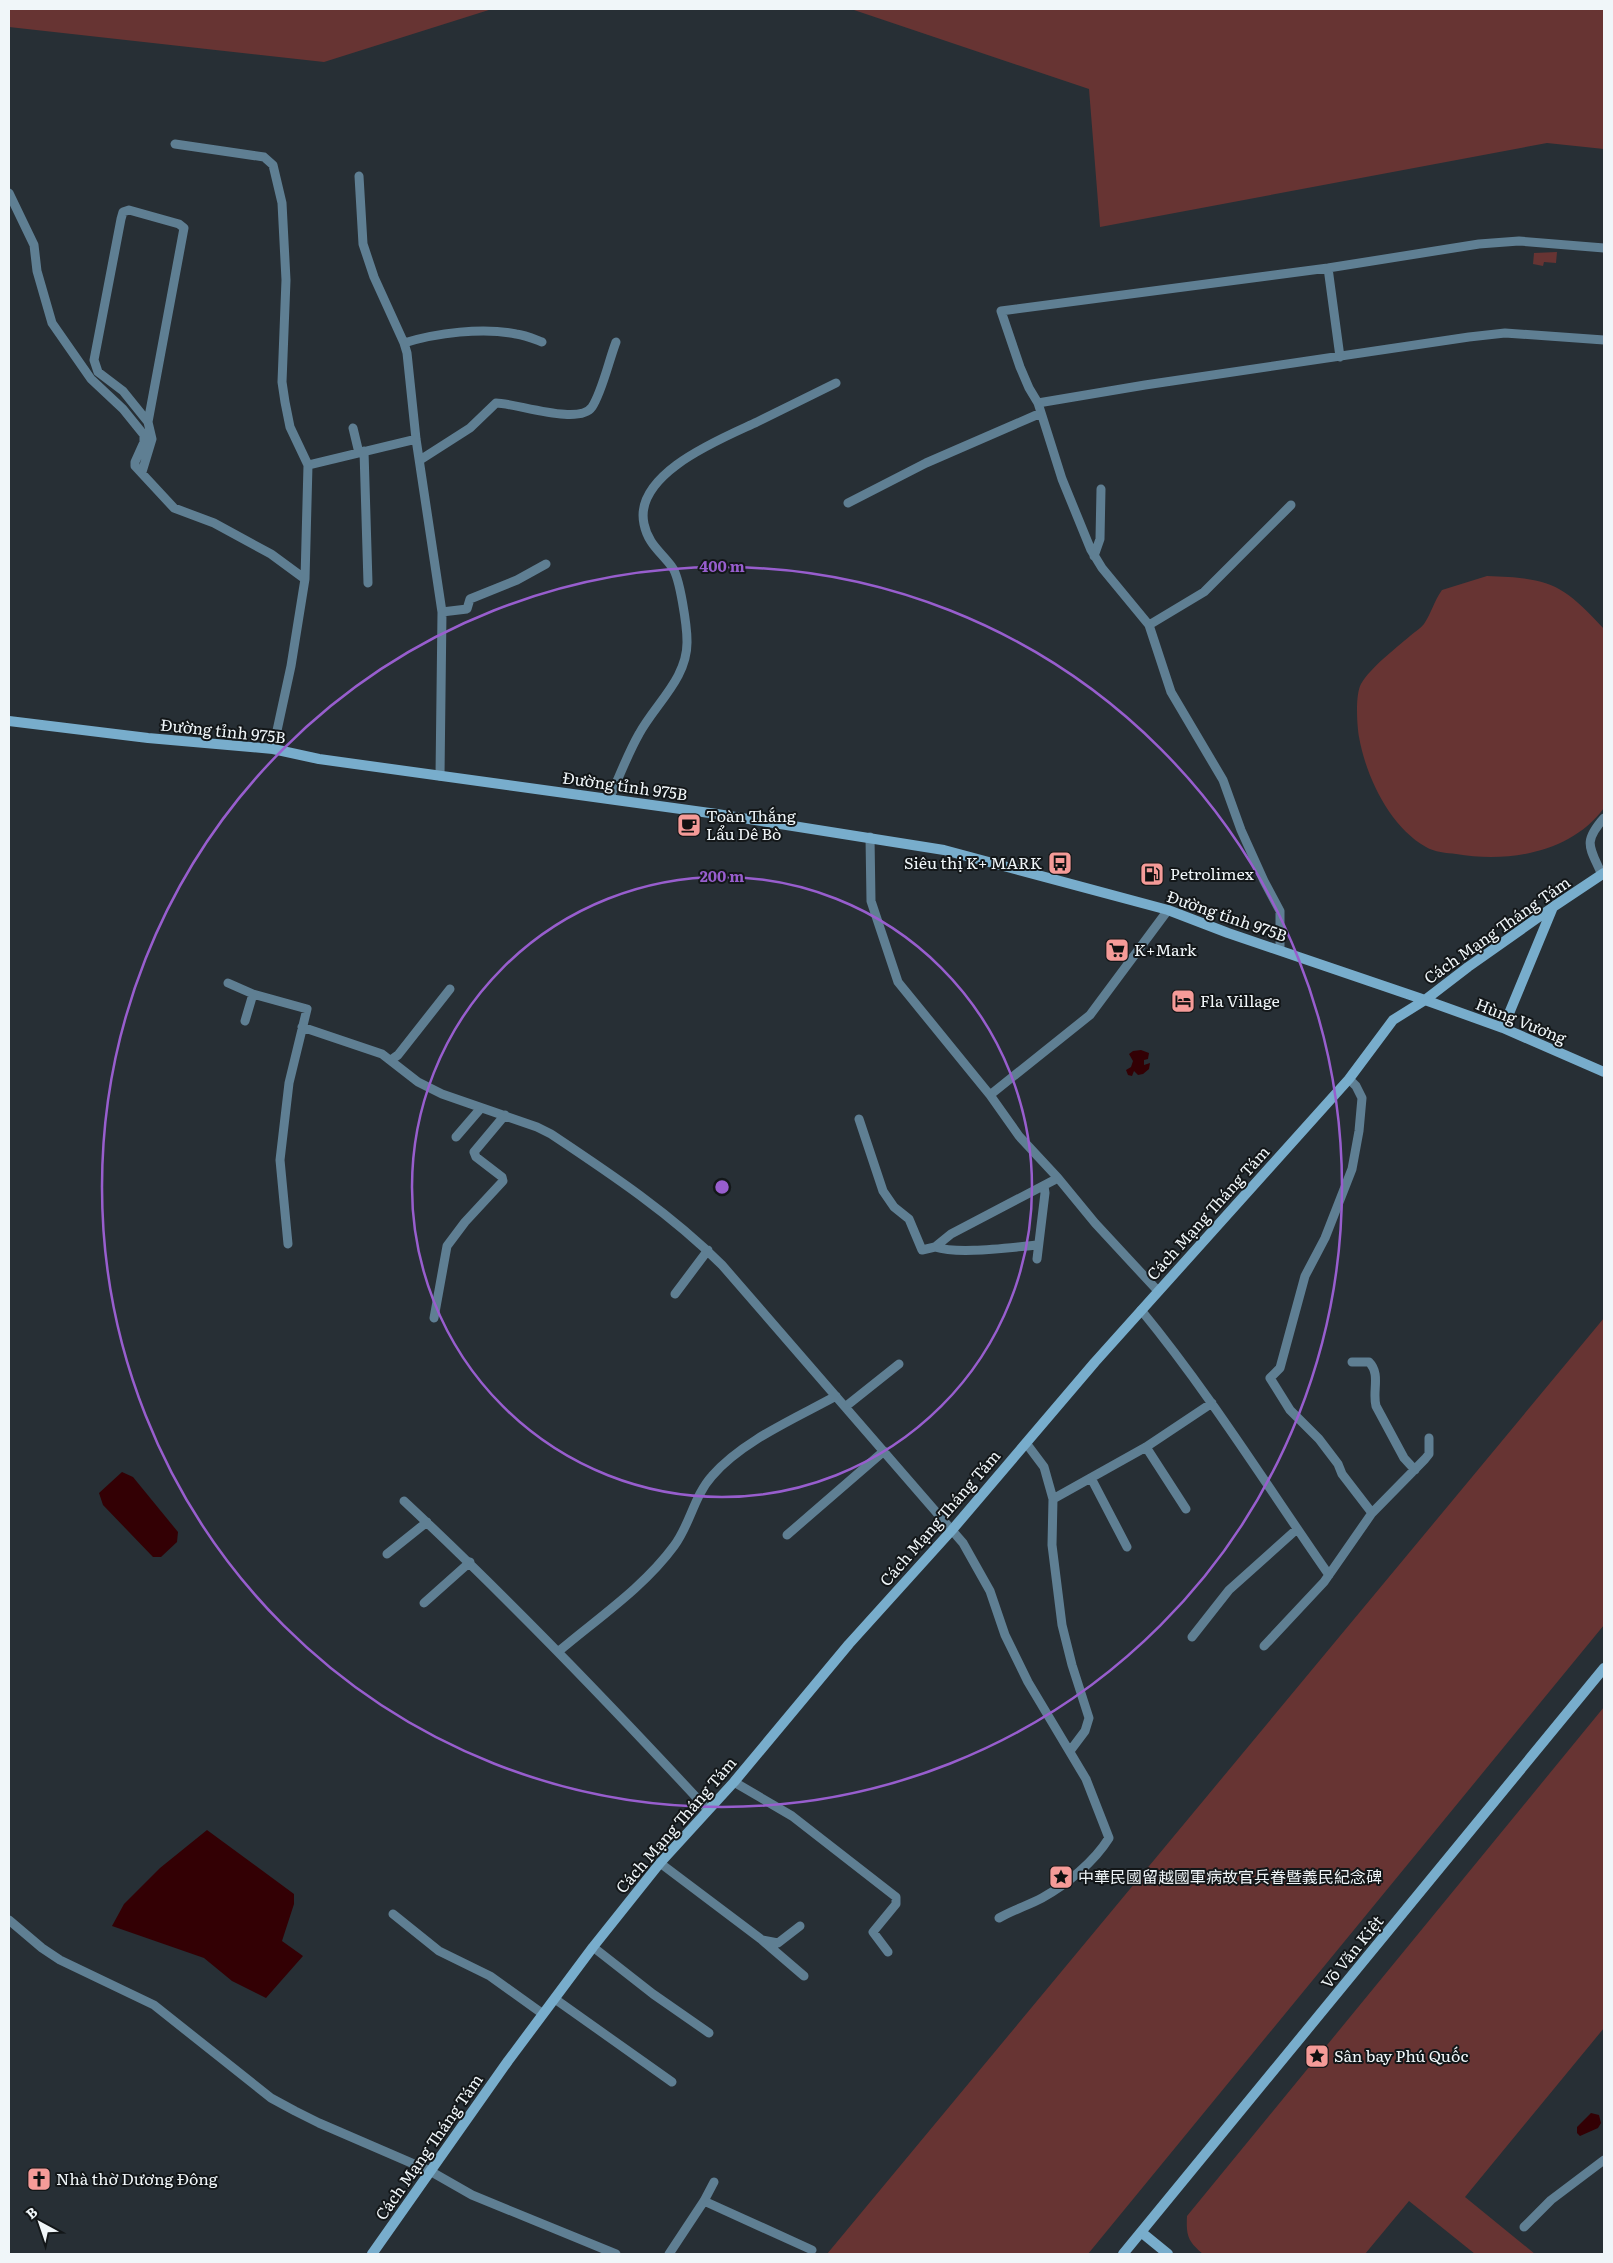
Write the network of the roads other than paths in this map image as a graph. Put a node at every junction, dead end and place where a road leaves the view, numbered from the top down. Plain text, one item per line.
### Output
1 (175, 144) dead end
2 (359, 176) dead end
3 (9, 193) edge
4 (1604, 248) edge
5 (1328, 268) junction
6 (1604, 340) edge
7 (542, 342) dead end
8 (616, 342) dead end
9 (404, 343) junction
10 (1340, 357) junction
11 (836, 383) dead end
12 (1038, 403) junction
13 (1041, 413) junction
14 (148, 422) junction
15 (353, 428) dead end
16 (416, 439) junction
17 (361, 452) junction
18 (420, 460) junction
19 (308, 465) junction
20 (142, 472) junction
21 (1100, 490) dead end
22 (848, 503) dead end
23 (1291, 505) dead end
24 (1094, 556) junction
25 (546, 564) dead end
26 (305, 579) junction
27 (368, 583) dead end
28 (442, 612) junction
29 (1149, 625) junction
30 (9, 722) edge
31 (273, 750) junction
32 (440, 776) junction
33 (609, 799) junction
34 (1604, 818) edge
35 (870, 837) junction
36 (1603, 874) edge
37 (1553, 906) junction
38 (1168, 910) junction
39 (1280, 950) junction
40 (228, 983) dead end
41 (450, 989) dead end
42 (253, 994) junction
43 (1425, 1000) junction
44 (245, 1021) dead end
45 (302, 1027) junction
46 (1503, 1028) junction
47 (390, 1060) junction
48 (1604, 1072) edge
49 (1349, 1079) junction
50 (990, 1095) junction
51 (480, 1108) junction
52 (505, 1115) junction
53 (859, 1119) dead end
54 (456, 1137) dead end
55 (1058, 1178) junction
56 (1044, 1186) junction
57 (288, 1244) dead end
58 (1038, 1245) junction
59 (935, 1247) junction
60 (708, 1250) junction
61 (1037, 1259) dead end
62 (1158, 1291) junction
63 (675, 1294) dead end
64 (1141, 1310) junction
65 (434, 1318) dead end
66 (1352, 1362) dead end
67 (899, 1364) dead end
68 (836, 1396) junction
69 (1212, 1403) junction
70 (845, 1407) junction
71 (1428, 1438) dead end
72 (1026, 1443) junction
73 (1146, 1447) junction
74 (884, 1452) junction
75 (1415, 1470) junction
76 (1091, 1478) junction
77 (1053, 1499) junction
78 (404, 1501) dead end
79 (1186, 1509) dead end
80 (1372, 1513) junction
81 (427, 1522) junction
82 (1297, 1529) junction
83 (952, 1530) junction
84 (787, 1535) dead end
85 (1127, 1547) dead end
86 (387, 1554) dead end
87 (470, 1562) junction
88 (1329, 1575) junction
89 (424, 1602) dead end
90 (1192, 1637) dead end
91 (1264, 1646) dead end
92 (559, 1651) junction
93 (1604, 1668) edge
94 (1070, 1751) junction
95 (734, 1782) junction
96 (708, 1810) junction
97 (660, 1863) junction
98 (393, 1914) dead end
99 (999, 1918) dead end
100 (9, 1920) edge
101 (800, 1926) dead end
102 (762, 1940) junction
103 (593, 1947) junction
104 (888, 1952) dead end
105 (804, 1976) dead end
106 (555, 1999) junction
107 (543, 2014) junction
108 (709, 2033) dead end
109 (672, 2082) dead end
110 (1604, 2160) edge
111 (430, 2171) junction
112 (714, 2182) dead end
113 (704, 2201) junction
114 (1524, 2227) dead end
115 (1141, 2232) junction
116 (812, 2250) dead end
117 (372, 2254) edge
118 (616, 2254) edge
119 (669, 2254) edge
120 (1123, 2254) edge
121 (1168, 2254) edge

1 - 19 street
2 - 9 street
3 - 20 street
4 - 5 street
5 - 10 street
5 - 12 street
6 - 10 street
7 - 9 street
8 - 18 street
9 - 16 street
10 - 12 street
11 - 33 street
12 - 13 street
13 - 22 street
13 - 24 street
14 - 14 street
14 - 20 street
15 - 17 street
16 - 17 street
16 - 18 street
17 - 19 street
17 - 27 street
18 - 28 street
19 - 26 street
20 - 26 street
21 - 24 street
23 - 29 street
24 - 29 street
25 - 28 street
26 - 31 street
28 - 32 street
29 - 39 street
30 - 31 street, Đường tỉnh 975B
31 - 32 street, Đường tỉnh 975B
32 - 33 street, Đường tỉnh 975B
33 - 35 street, Đường tỉnh 975B
34 - 36 street
35 - 38 street, Đường tỉnh 975B
35 - 50 street
36 - 37 street, Cách Mạng Tháng Tám
37 - 43 street, Cách Mạng Tháng Tám
37 - 46 street
38 - 39 street, Đường tỉnh 975B
38 - 50 street
39 - 43 street, Đường tỉnh 975B
40 - 42 street
41 - 47 street
42 - 44 street
42 - 45 street
43 - 46 street, Hùng Vương
43 - 49 street, Cách Mạng Tháng Tám
45 - 47 street
45 - 57 street
46 - 48 street, Hùng Vương
47 - 51 street
49 - 62 street, Cách Mạng Tháng Tám
49 - 80 street
50 - 55 street
51 - 52 street
51 - 54 street
52 - 60 street
52 - 65 street
53 - 59 street
55 - 56 street
55 - 62 street
56 - 58 street
56 - 59 street
58 - 59 street
58 - 61 street
60 - 63 street
60 - 68 street
62 - 64 street, Cách Mạng Tháng Tám
64 - 69 street
64 - 72 street, Cách Mạng Tháng Tám
66 - 75 street
67 - 70 street
68 - 70 street
68 - 92 street
69 - 73 street
69 - 82 street
70 - 74 street
71 - 75 street
72 - 77 street
72 - 83 street, Cách Mạng Tháng Tám
73 - 76 street
73 - 79 street
74 - 83 street
74 - 84 street
75 - 80 street
76 - 77 street
76 - 85 street
77 - 94 street
78 - 81 street
80 - 88 street
81 - 86 street
81 - 87 street
82 - 88 street
82 - 90 street
83 - 94 street
83 - 95 street, Cách Mạng Tháng Tám
87 - 89 street
87 - 92 street
88 - 91 street
92 - 96 street
93 - 115 street, Võ Văn Kiệt
94 - 99 street
95 - 96 street, Cách Mạng Tháng Tám
95 - 104 street
96 - 97 street, Cách Mạng Tháng Tám
97 - 102 street
97 - 103 street, Cách Mạng Tháng Tám
98 - 107 street
100 - 111 street
101 - 102 street
102 - 105 street
103 - 106 street, Cách Mạng Tháng Tám
103 - 108 street
106 - 107 street, Cách Mạng Tháng Tám
106 - 109 street
107 - 111 street, Cách Mạng Tháng Tám
110 - 114 street
111 - 117 street, Cách Mạng Tháng Tám
111 - 118 street
112 - 113 street
113 - 116 street
113 - 119 street
115 - 120 street, Võ Văn Kiệt
115 - 121 street

